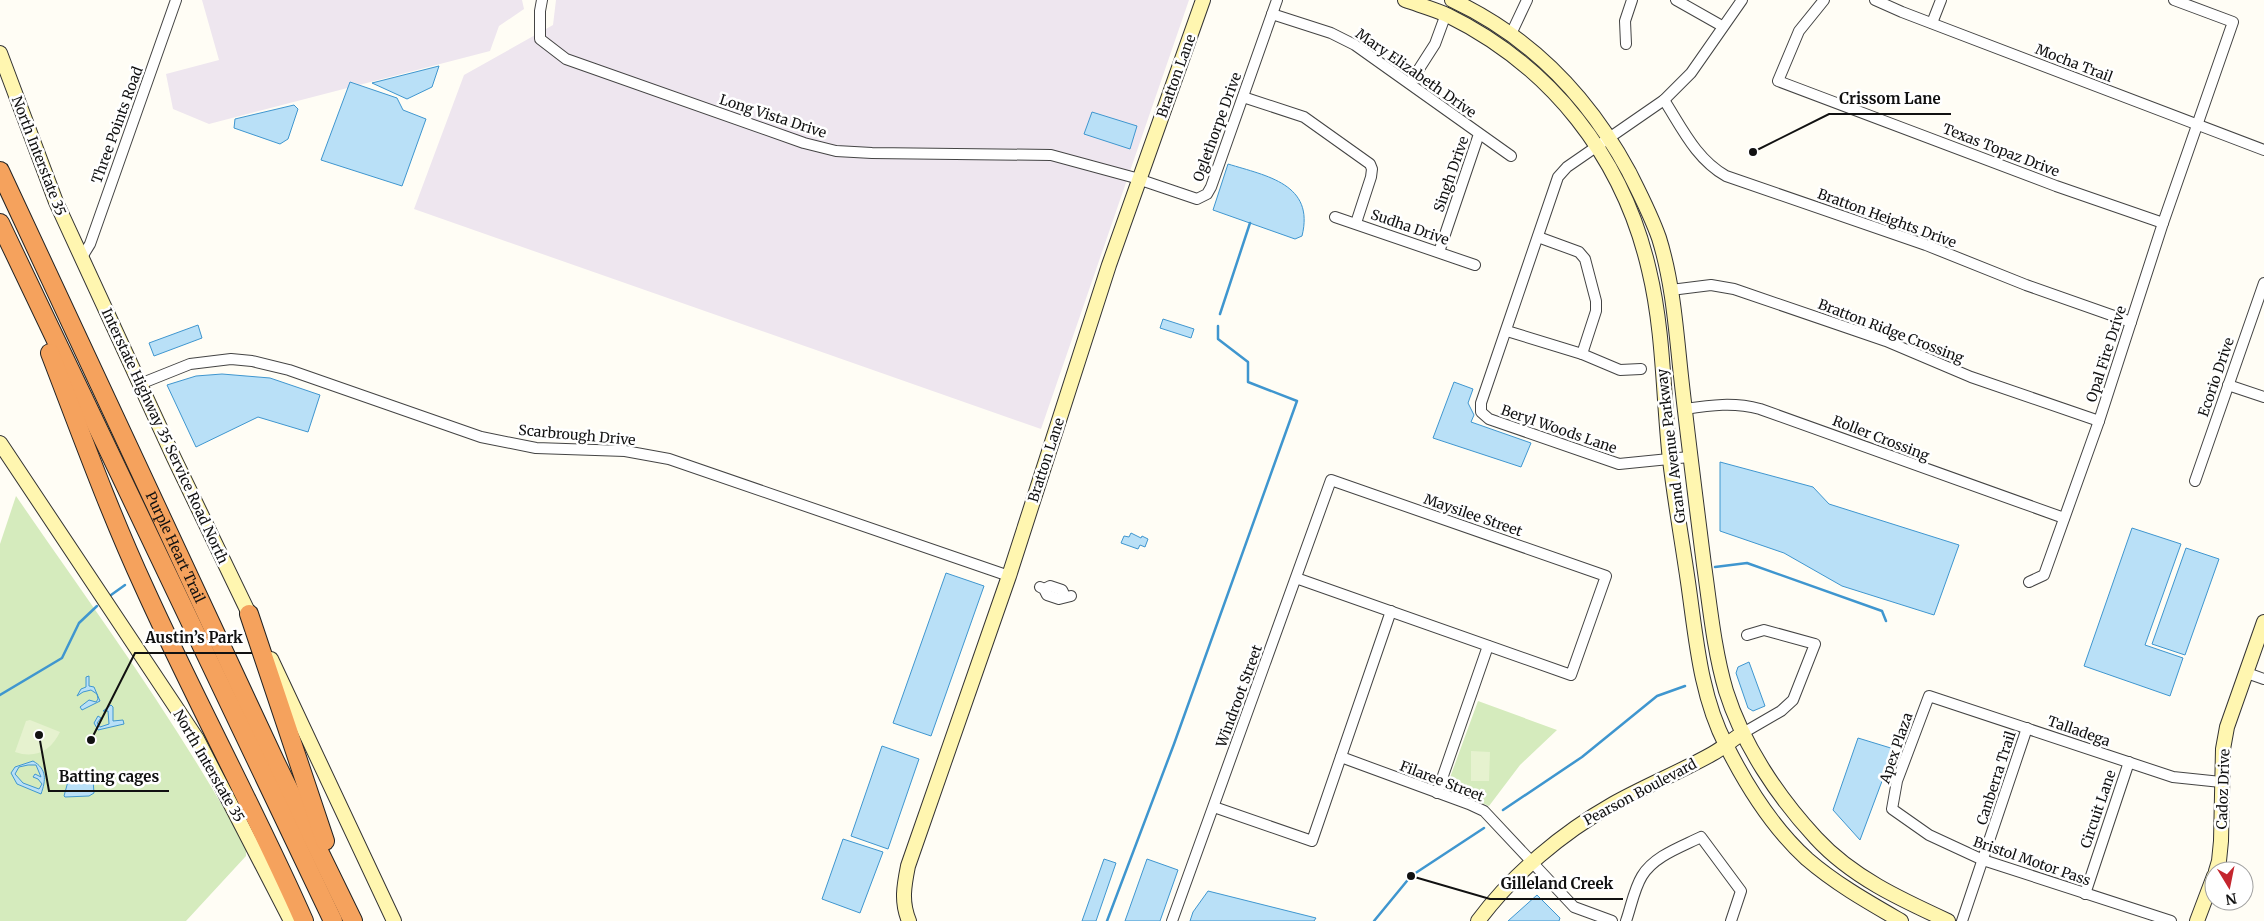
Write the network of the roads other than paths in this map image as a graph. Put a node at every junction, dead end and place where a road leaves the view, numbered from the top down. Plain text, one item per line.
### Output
1 (176, 0) edge
2 (542, 0) edge
3 (1203, 0) edge
4 (1277, 0) edge
5 (1405, 0) edge
6 (1453, 0) edge
7 (1527, 0) edge
8 (1632, 0) edge
9 (1676, 0) edge
10 (1742, 0) edge
11 (1824, 0) edge
12 (1875, 0) edge
13 (1941, 0) edge
14 (2174, 0) edge
15 (1272, 14) junction
16 (1446, 14) junction
17 (1932, 23) junction
18 (1722, 26) junction
19 (1512, 34) junction
20 (1626, 44) dead end
21 (0, 53) edge
22 (1410, 83) junction
23 (1243, 97) junction
24 (1664, 100) junction
25 (2198, 126) junction
26 (1479, 134) junction
27 (1610, 138) junction
28 (1597, 146) junction
29 (2264, 150) edge
30 (1511, 156) dead end
31 (0, 171) edge
32 (1139, 179) junction
33 (1335, 217) dead end
34 (0, 223) edge
35 (1356, 223) junction
36 (2163, 223) junction
37 (1538, 238) junction
38 (1439, 252) junction
39 (15, 256) junction
40 (82, 257) junction
41 (1475, 265) dead end
42 (2264, 283) edge
43 (1671, 290) junction
44 (2131, 322) junction
45 (1507, 330) junction
46 (1582, 354) junction
47 (1641, 369) dead end
48 (140, 384) junction
49 (2228, 385) junction
50 (2264, 397) edge
51 (1685, 408) junction
52 (2099, 421) junction
53 (0, 443) edge
54 (1690, 457) junction
55 (1670, 460) junction
56 (1330, 480) joint
57 (2194, 481) dead end
58 (2064, 518) junction
59 (1009, 576) junction
60 (1296, 578) junction
61 (2029, 582) dead end
62 (1042, 588) dead end
63 (1068, 596) dead end
64 (1391, 611) junction
65 (249, 614) junction
66 (2264, 622) edge
67 (1747, 635) dead end
68 (1488, 646) junction
69 (2247, 673) junction
70 (2264, 679) edge
71 (1929, 696) joint
72 (2027, 728) junction
73 (1743, 733) junction
74 (1725, 744) junction
75 (1341, 757) junction
76 (2129, 762) junction
77 (2222, 782) junction
78 (1437, 793) junction
79 (1214, 807) junction
80 (1892, 809) joint
81 (1983, 860) junction
82 (2220, 861) edge
83 (1532, 863) junction
84 (339, 890) junction
85 (2084, 894) junction
86 (2204, 904) edge
87 (291, 921) edge
88 (304, 921) edge
89 (333, 921) edge
90 (353, 921) edge
91 (394, 921) edge
92 (909, 921) edge
93 (1172, 921) edge
94 (1478, 921) edge
95 (1612, 921) edge
96 (1626, 921) edge
97 (1731, 921) edge
98 (1900, 921) edge
99 (1948, 921) edge
100 (1962, 921) edge
101 (2171, 921) edge
102 (2198, 921) edge

1 - 40 street, Three Points Road
2 - 32 street, Long Vista Drive
3 - 32 street, Bratton Lane
4 - 15 street, Oglethorpe Drive
5 - 16 street, Grand Avenue Parkway
6 - 16 street
6 - 19 street, Grand Avenue Parkway
7 - 19 street
8 - 20 street
9 - 18 street
10 - 18 street
11 - 36 street, Texas Topaz Drive
12 - 17 street, Mocha Trail
13 - 17 street
14 - 25 street, Opal Fire Drive
15 - 22 street, Mary Elizabeth Drive
15 - 23 street, Oglethorpe Drive
16 - 22 street
16 - 28 street, Grand Avenue Parkway
17 - 25 street, Mocha Trail
18 - 24 street
19 - 27 street, Grand Avenue Parkway
21 - 40 street, North Interstate 35
22 - 26 street, Mary Elizabeth Drive
23 - 32 street, Oglethorpe Drive
23 - 35 street
24 - 27 street
24 - 44 street, Bratton Heights Drive
25 - 29 street, Mocha Trail
25 - 36 street, Opal Fire Drive
26 - 30 street, Mary Elizabeth Drive
26 - 38 street, Singh Drive
27 - 28 street
27 - 43 street, Grand Avenue Parkway
28 - 37 street
28 - 55 street, Grand Avenue Parkway
31 - 84 highway, Purple Heart Trail
32 - 59 street, Bratton Lane
33 - 35 street, Sudha Drive
34 - 39 highway, Purple Heart Trail
35 - 38 street, Sudha Drive
36 - 44 street, Opal Fire Drive
37 - 45 street
37 - 46 street
38 - 41 street, Sudha Drive
39 - 88 highway
39 - 89 highway, Purple Heart Trail
40 - 48 street, Interstate Highway 35 Service Road North
42 - 49 street, Ecorio Drive
43 - 51 street, Grand Avenue Parkway
43 - 52 street, Bratton Ridge Crossing
44 - 52 street, Opal Fire Drive
45 - 46 street
45 - 55 street, Beryl Woods Lane
46 - 47 street
48 - 59 street, Scarbrough Drive
48 - 65 street, Interstate Highway 35 Service Road North
49 - 50 street
49 - 57 street, Ecorio Drive
51 - 54 street, Grand Avenue Parkway
51 - 58 street, Roller Crossing
52 - 58 street, Opal Fire Drive
53 - 87 street, North Interstate 35
54 - 55 street, Beryl Woods Lane
54 - 73 street, Grand Avenue Parkway
55 - 74 street, Grand Avenue Parkway
56 - 60 street, Windroot Street
56 - 68 street, Maysilee Street
58 - 61 street, Opal Fire Drive
59 - 92 street, Bratton Lane
60 - 64 street
60 - 79 street, Windroot Street
62 - 63 street
64 - 68 street
64 - 75 street
65 - 84 highway
65 - 91 street
66 - 69 street, Cadoz Drive
67 - 73 street
68 - 78 street
69 - 70 street
69 - 77 street, Cadoz Drive
71 - 72 street, Talladega
71 - 80 street, Apex Plaza
72 - 76 street, Talladega
72 - 81 street, Canberra Trail
73 - 74 street, Pearson Boulevard
73 - 99 street, Grand Avenue Parkway
74 - 83 street, Pearson Boulevard
74 - 98 street, Grand Avenue Parkway
75 - 78 street, Filaree Street
75 - 79 street
76 - 77 street, Talladega
76 - 85 street, Circuit Lane
77 - 82 street, Cadoz Drive
78 - 83 street, Filaree Street
79 - 93 street, Windroot Street
80 - 81 street, Bristol Motor Pass
81 - 85 street, Bristol Motor Pass
81 - 100 street, Canberra Trail
83 - 94 street, Pearson Boulevard
83 - 95 street, Filaree Street
84 - 90 highway, Purple Heart Trail
85 - 101 street, Bristol Motor Pass
86 - 102 street
96 - 97 street

